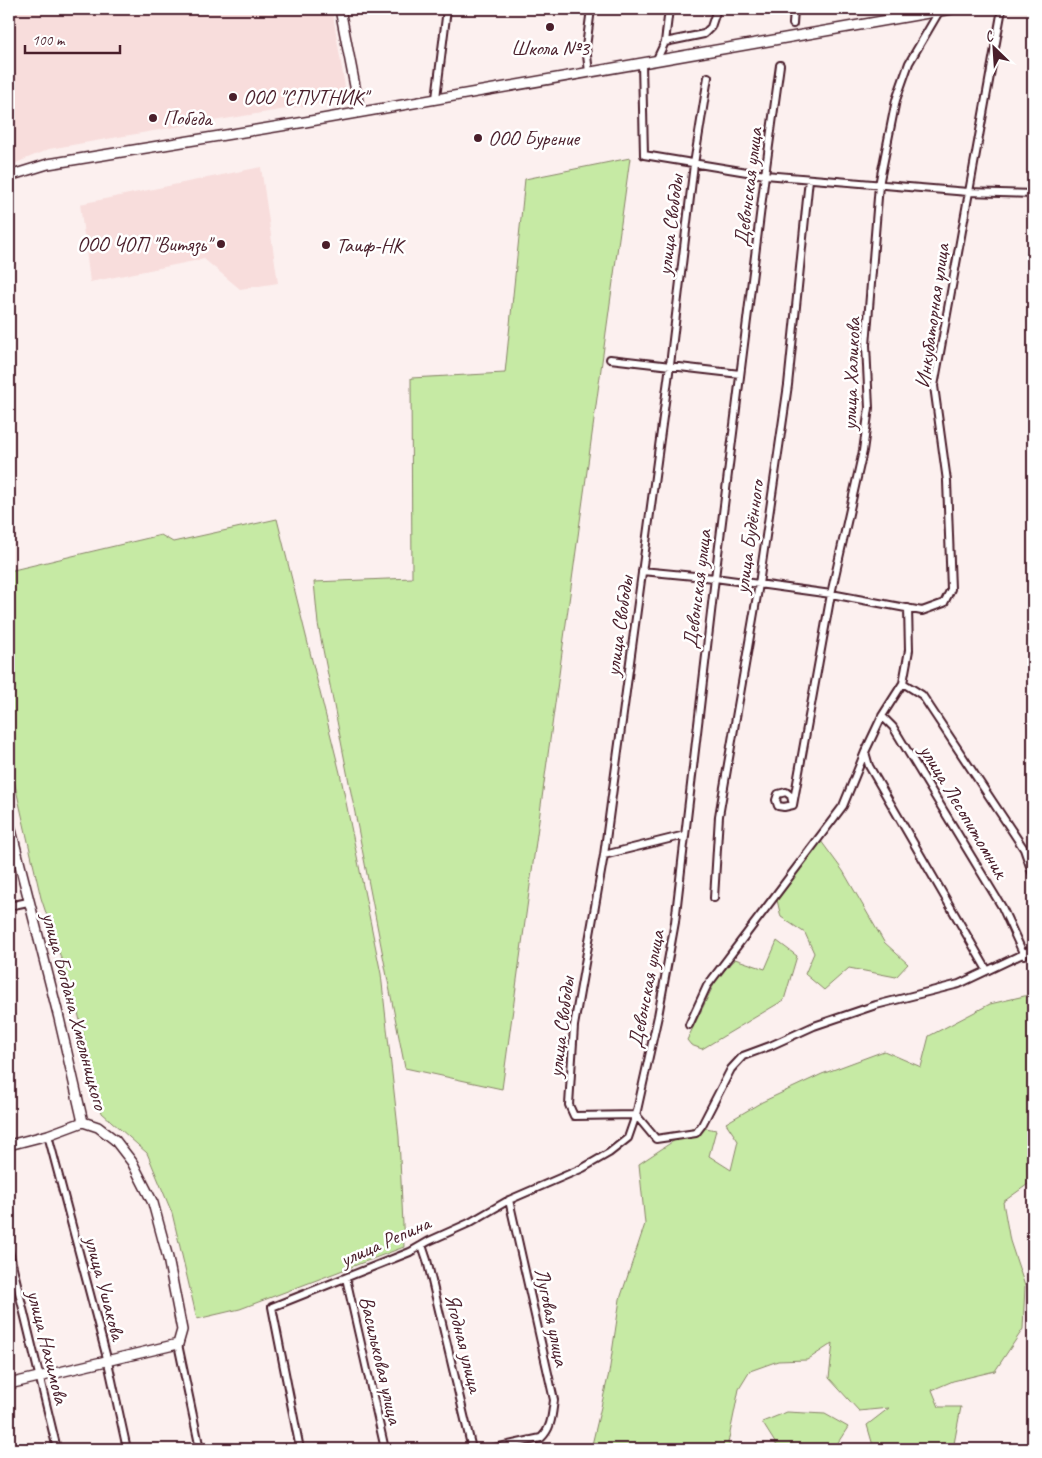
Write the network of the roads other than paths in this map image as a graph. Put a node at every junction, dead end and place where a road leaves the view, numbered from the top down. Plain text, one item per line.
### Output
1 (340, 9) edge
2 (447, 9) edge
3 (591, 9) edge
4 (669, 9) edge
5 (717, 9) edge
6 (794, 9) edge
7 (951, 9) edge
8 (1002, 9) edge
9 (940, 10) junction
10 (793, 24) dead end
11 (665, 42) junction
12 (657, 59) junction
13 (642, 63) junction
14 (780, 65) dead end
15 (589, 72) junction
16 (708, 77) dead end
17 (436, 98) junction
18 (360, 112) junction
19 (694, 164) junction
20 (765, 175) junction
21 (9, 176) edge
22 (809, 179) junction
23 (878, 185) junction
24 (968, 192) junction
25 (1033, 194) edge
26 (610, 359) dead end
27 (670, 365) junction
28 (740, 374) junction
29 (642, 571) junction
30 (715, 578) junction
31 (759, 584) junction
32 (831, 594) junction
33 (908, 608) junction
34 (903, 683) junction
35 (882, 716) junction
36 (865, 752) junction
37 (792, 805) dead end
38 (9, 822) edge
39 (685, 835) junction
40 (604, 855) junction
41 (1033, 875) edge
42 (714, 898) dead end
43 (28, 902) junction
44 (9, 906) edge
45 (1033, 949) edge
46 (1024, 955) junction
47 (987, 970) junction
48 (689, 1025) dead end
49 (636, 1115) junction
50 (83, 1122) junction
51 (48, 1135) junction
52 (9, 1145) edge
53 (509, 1200) junction
54 (422, 1245) junction
55 (9, 1251) edge
56 (346, 1278) junction
57 (178, 1344) junction
58 (108, 1362) junction
59 (39, 1377) junction
60 (9, 1384) edge
61 (57, 1449) edge
62 (128, 1449) edge
63 (200, 1449) edge
64 (300, 1449) edge
65 (385, 1449) edge
66 (472, 1449) edge
67 (490, 1449) edge

1 - 18 main road
2 - 17 street
3 - 15 street
4 - 11 street
5 - 11 street
6 - 10 street
7 - 9 main road
8 - 24 street, Инкубаторная улица
9 - 12 main road
9 - 23 street, улица Халикова
11 - 12 street
12 - 13 main road
13 - 15 main road
13 - 19 street
14 - 20 street, Девонская улица
15 - 17 main road
16 - 19 street, улица Свободы
17 - 18 main road
18 - 21 main road
19 - 20 street
19 - 27 street, улица Свободы
20 - 22 street
20 - 28 street, Девонская улица
22 - 23 street
22 - 31 street, улица Будённого
23 - 24 street
23 - 32 street, улица Халикова
24 - 25 street
24 - 33 street, Инкубаторная улица
26 - 27 street
27 - 28 street
27 - 29 street, улица Свободы
28 - 30 street, Девонская улица
29 - 30 street, Инкубаторная улица
29 - 40 street, улица Свободы
30 - 31 street, Инкубаторная улица
30 - 39 street, Девонская улица
31 - 32 street, Инкубаторная улица
31 - 42 street, улица Будённого
32 - 33 street, Инкубаторная улица
32 - 37 street, улица Халикова
33 - 34 street
34 - 35 street
34 - 41 street
35 - 36 street
35 - 46 street, улица Лесопитомник
36 - 47 street
36 - 48 street
38 - 43 main road, улица Богдана Хмельницкого
39 - 40 street
39 - 49 street, Девонская улица
40 - 49 street, улица Свободы
43 - 44 street
43 - 50 main road, улица Богдана Хмельницкого
45 - 46 street
46 - 47 street
47 - 49 street
49 - 53 street, Девонская улица
50 - 51 main road
50 - 57 main road, улица Богдана Хмельницкого
51 - 52 main road
51 - 58 street, улица Ушакова
53 - 54 street, улица Репина
53 - 67 street, Луговая улица
54 - 56 street, улица Репина
54 - 66 street, Ягодная улица
55 - 59 street, улица Нахимова
56 - 64 street, улица Репина
56 - 65 street, Васильковая улица
57 - 58 main road
57 - 63 street, улица Богдана Хмельницкого
58 - 59 main road
58 - 62 street, улица Ушакова
59 - 60 main road
59 - 61 street, улица Нахимова

